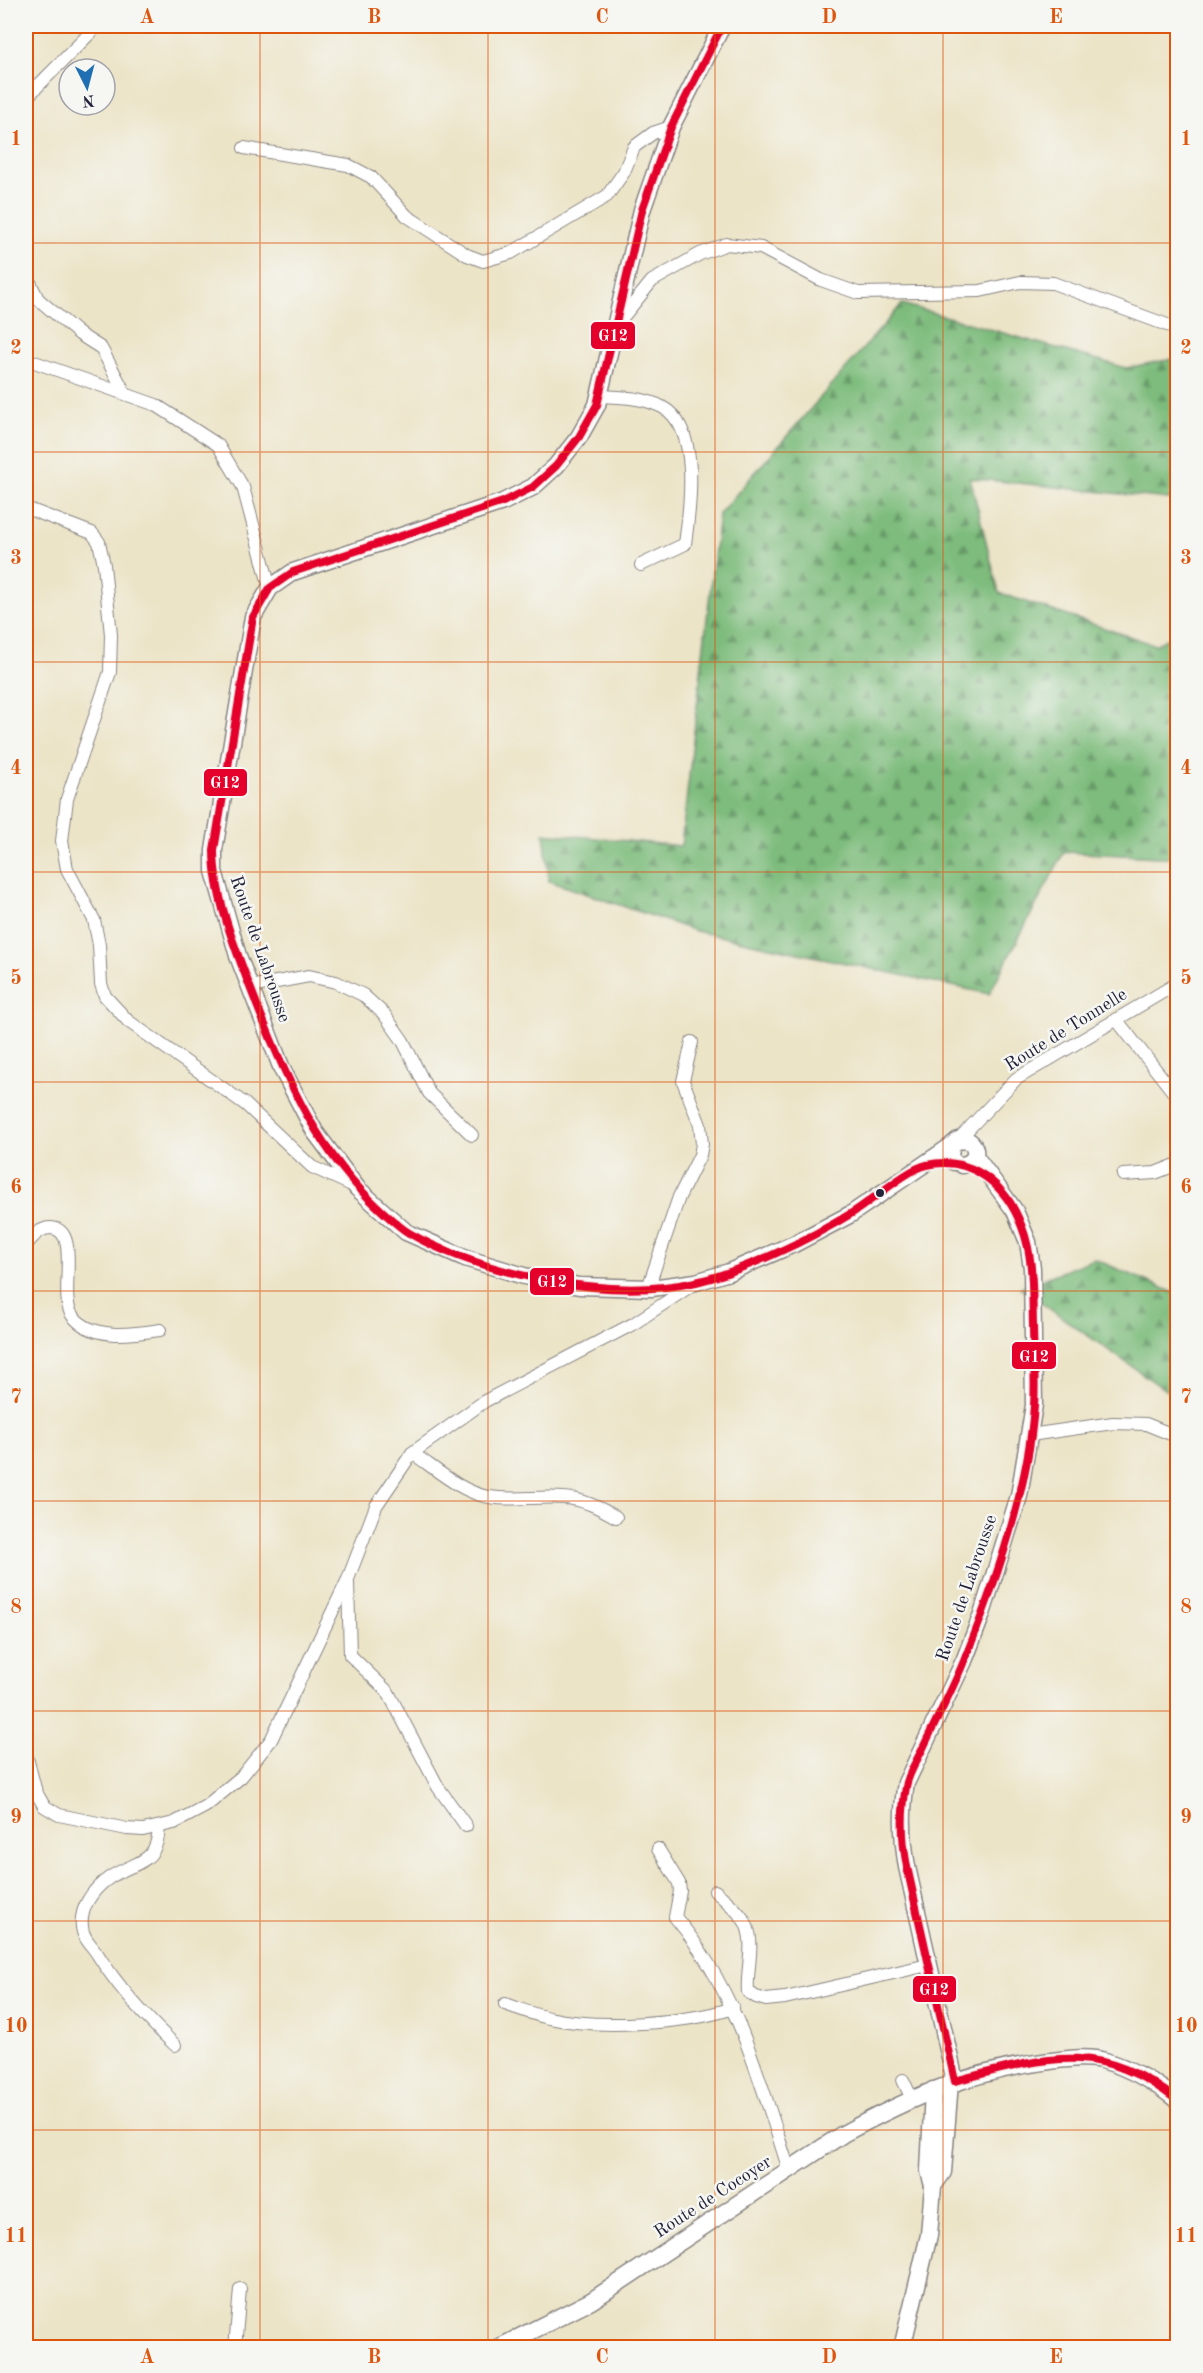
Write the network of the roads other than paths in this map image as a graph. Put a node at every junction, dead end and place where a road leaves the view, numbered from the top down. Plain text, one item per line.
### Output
1 (97, 26) edge
2 (715, 28) edge
3 (26, 98) edge
4 (671, 127) junction
5 (244, 148) dead end
6 (26, 274) edge
7 (613, 329) junction
8 (1178, 329) edge
9 (26, 359) edge
10 (125, 393) junction
11 (599, 396) junction
12 (26, 508) edge
13 (641, 565) dead end
14 (270, 588) junction
15 (1178, 983) edge
16 (250, 987) junction
17 (1116, 1019) junction
18 (692, 1042) dead end
19 (1178, 1098) edge
20 (472, 1135) dead end
21 (962, 1152) junction
22 (1178, 1164) edge
23 (1124, 1175) dead end
24 (357, 1188) junction
25 (26, 1245) edge
26 (696, 1282) junction
27 (648, 1288) junction
28 (160, 1330) dead end
29 (1030, 1435) junction
30 (1178, 1437) edge
31 (412, 1453) junction
32 (616, 1517) dead end
33 (348, 1579) junction
34 (26, 1754) edge
35 (466, 1826) dead end
36 (159, 1827) junction
37 (658, 1849) dead end
38 (715, 1891) dead end
39 (928, 1965) junction
40 (505, 2004) dead end
41 (733, 2008) junction
42 (175, 2045) dead end
43 (903, 2080) dead end
44 (952, 2082) junction
45 (933, 2090) junction
46 (909, 2101) junction
47 (1178, 2101) edge
48 (932, 2127) junction
49 (789, 2170) junction
50 (933, 2186) junction
51 (240, 2289) dead end
52 (235, 2348) edge
53 (498, 2348) edge
54 (902, 2348) edge

1 - 3 street
2 - 4 street, Route de Labrousse
4 - 5 street
4 - 7 street, Route de Labrousse
6 - 10 street
7 - 8 street
7 - 11 street, Route de Labrousse
9 - 10 street
10 - 14 street
11 - 13 street
11 - 14 street, Route de Labrousse
12 - 24 street
14 - 16 street, Route de Labrousse
15 - 17 street, Route de Tonnelle
16 - 20 street
16 - 24 street, Route de Labrousse
17 - 19 street
17 - 21 street, Route de Tonnelle
18 - 27 street
21 - 26 street, Route de Labrousse
21 - 29 street, Route de Labrousse
22 - 23 street
24 - 27 street, Route de Labrousse
25 - 28 street
26 - 27 street, Route de Labrousse
26 - 31 street
29 - 30 street
29 - 39 street, Route de Labrousse
31 - 32 street
31 - 33 street
33 - 35 street
33 - 36 street
34 - 36 street
36 - 42 street
37 - 41 street
38 - 39 street
39 - 44 street, Route de Labrousse
40 - 41 street
41 - 49 street
43 - 46 street
44 - 45 street, Route de Cocoyer
44 - 47 street, Route de Cocoyer
44 - 50 street, Route de Labrousse
45 - 46 street, Route de Cocoyer
45 - 48 street
46 - 48 street
46 - 49 street, Route de Cocoyer
48 - 50 street
49 - 53 street, Route de Cocoyer
50 - 54 street
51 - 52 street

